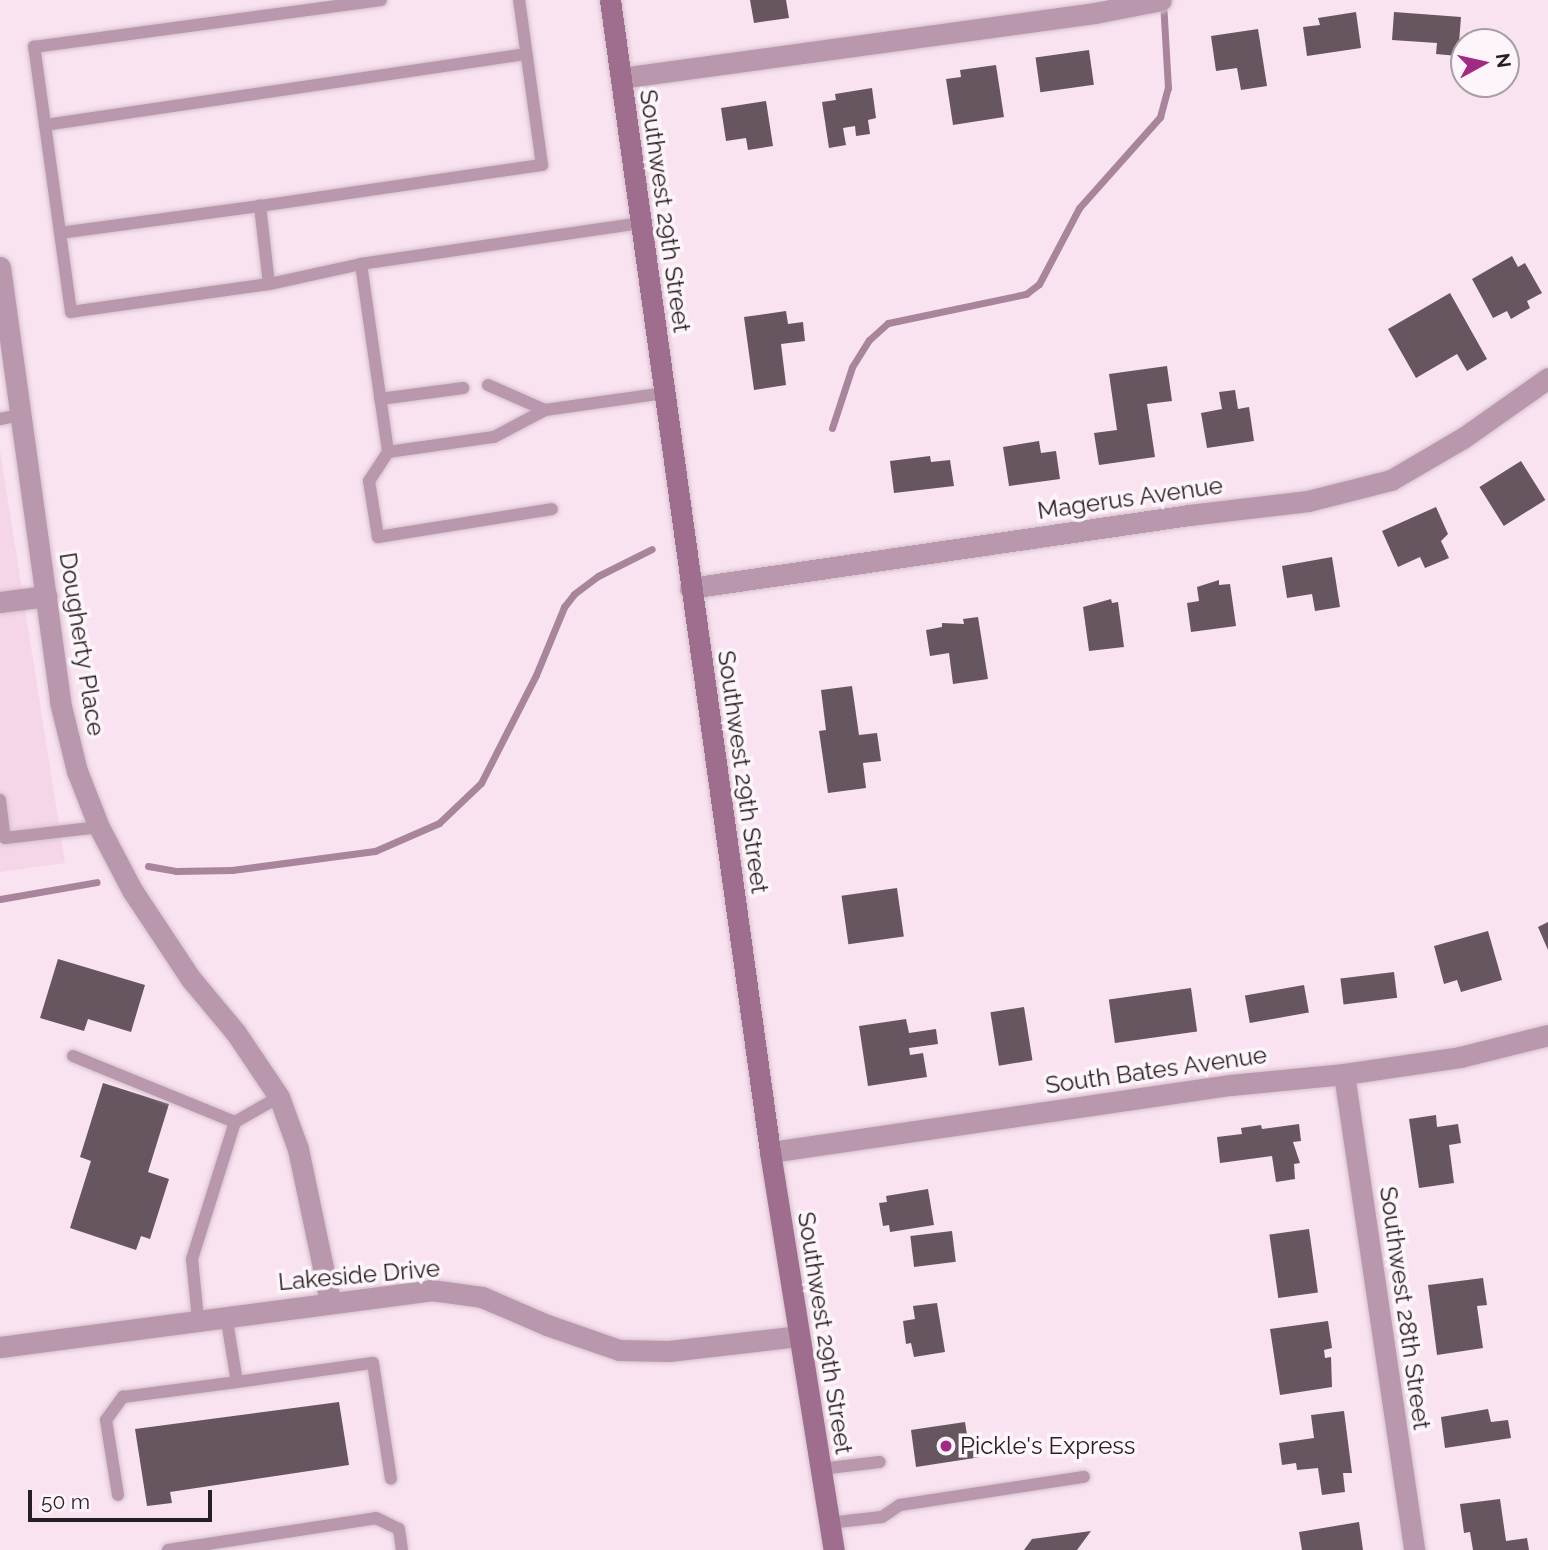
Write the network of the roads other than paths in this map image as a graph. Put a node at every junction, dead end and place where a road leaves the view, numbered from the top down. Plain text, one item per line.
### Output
1 (381, 0) edge
2 (519, 0) edge
3 (610, 0) edge
4 (1154, 1) edge
5 (526, 54) junction
6 (621, 78) junction
7 (45, 125) junction
8 (260, 206) junction
9 (640, 223) junction
10 (60, 233) junction
11 (361, 264) junction
12 (0, 267) edge
13 (269, 284) junction
14 (3, 305) edge
15 (1548, 378) edge
16 (488, 384) dead end
17 (463, 388) dead end
18 (664, 393) junction
19 (380, 399) junction
20 (545, 410) junction
21 (10, 417) edge
22 (388, 453) junction
23 (552, 509) dead end
24 (690, 589) junction
25 (47, 596) junction
26 (0, 602) edge
27 (0, 800) edge
28 (99, 827) junction
29 (1548, 1035) edge
30 (73, 1056) dead end
31 (1343, 1074) junction
32 (279, 1097) junction
33 (235, 1122) junction
34 (770, 1152) junction
35 (330, 1301) junction
36 (226, 1315) junction
37 (198, 1319) junction
38 (798, 1336) junction
39 (0, 1347) edge
40 (237, 1382) junction
41 (880, 1462) dead end
42 (820, 1469) junction
43 (1084, 1478) dead end
44 (391, 1479) dead end
45 (118, 1495) dead end
46 (829, 1523) junction
47 (169, 1550) edge
48 (402, 1550) edge
49 (834, 1550) edge
50 (1414, 1550) edge

1 - 7 lane
2 - 5 lane
3 - 6 street, Southwest 29th Street
4 - 6 street
5 - 7 lane
5 - 8 lane
6 - 9 street, Southwest 29th Street
7 - 10 lane
8 - 10 lane
8 - 13 lane
9 - 11 lane
9 - 18 street, Southwest 29th Street
10 - 13 lane
11 - 13 lane
11 - 19 lane
12 - 14 street, Dougherty Place
14 - 21 street, Dougherty Place
15 - 24 street, Magerus Avenue
16 - 20 lane
17 - 19 lane
18 - 20 lane
18 - 24 street, Southwest 29th Street
19 - 22 lane
20 - 22 lane
21 - 25 street, Dougherty Place
22 - 23 lane
24 - 34 street, Southwest 29th Street
25 - 26 street
25 - 28 street, Dougherty Place
27 - 28 lane
28 - 32 street, Dougherty Place
29 - 31 street, South Bates Avenue
30 - 33 lane
31 - 34 street, South Bates Avenue
31 - 50 street, Southwest 28th Street
32 - 33 lane
32 - 35 street, Dougherty Place
33 - 37 lane
34 - 38 street, Southwest 29th Street
35 - 36 street, Lakeside Drive
35 - 38 street, Lakeside Drive
36 - 37 street, Lakeside Drive
36 - 40 lane
37 - 39 street, Lakeside Drive
38 - 42 street, Southwest 29th Street
40 - 44 lane
40 - 45 lane
41 - 42 lane
42 - 46 street, Southwest 29th Street
43 - 46 lane
46 - 49 street, Southwest 29th Street
47 - 48 lane

